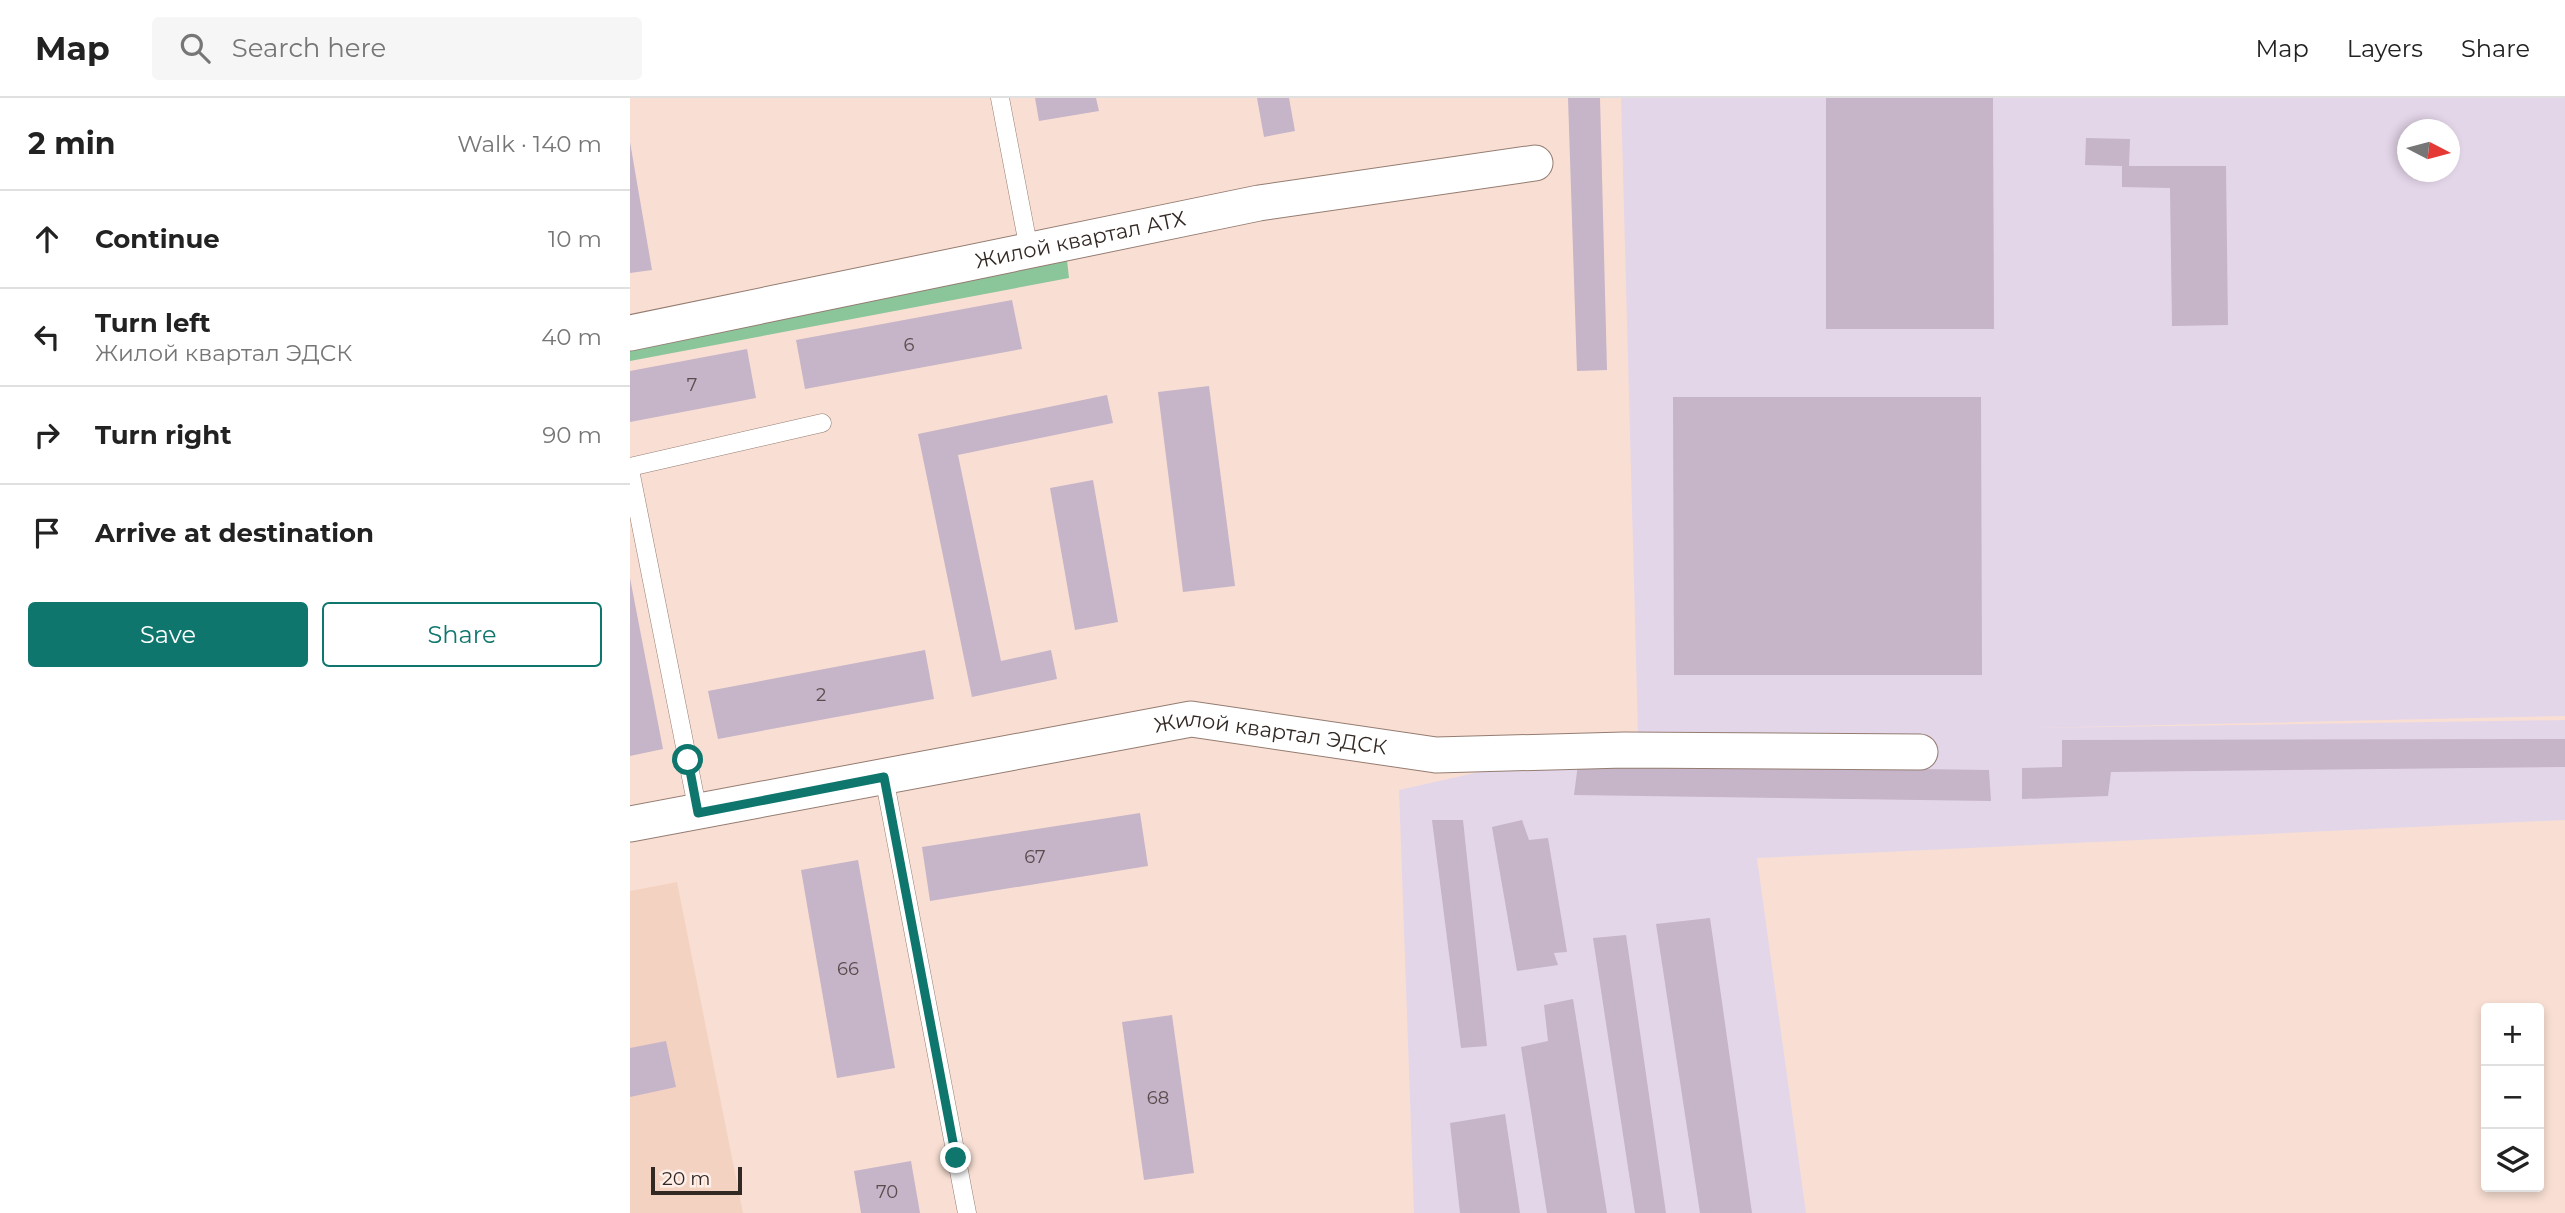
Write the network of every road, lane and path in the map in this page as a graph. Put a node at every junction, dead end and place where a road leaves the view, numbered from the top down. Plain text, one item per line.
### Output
1 (1000, 98) edge
2 (1535, 163) dead end
3 (1029, 250) junction
4 (630, 332) edge
5 (822, 423) dead end
6 (630, 469) edge
7 (1920, 752) dead end
8 (884, 777) junction
9 (698, 813) junction
10 (630, 824) edge
11 (967, 1213) edge

1 - 3 lane
2 - 3 street, Жилой квартал АТХ
3 - 4 street, Жилой квартал АТХ
5 - 6 lane
6 - 9 lane
7 - 8 street, Жилой квартал ЭДСК
8 - 9 street, Жилой квартал ЭДСК
8 - 11 lane
9 - 10 street, Жилой квартал ЭДСК

